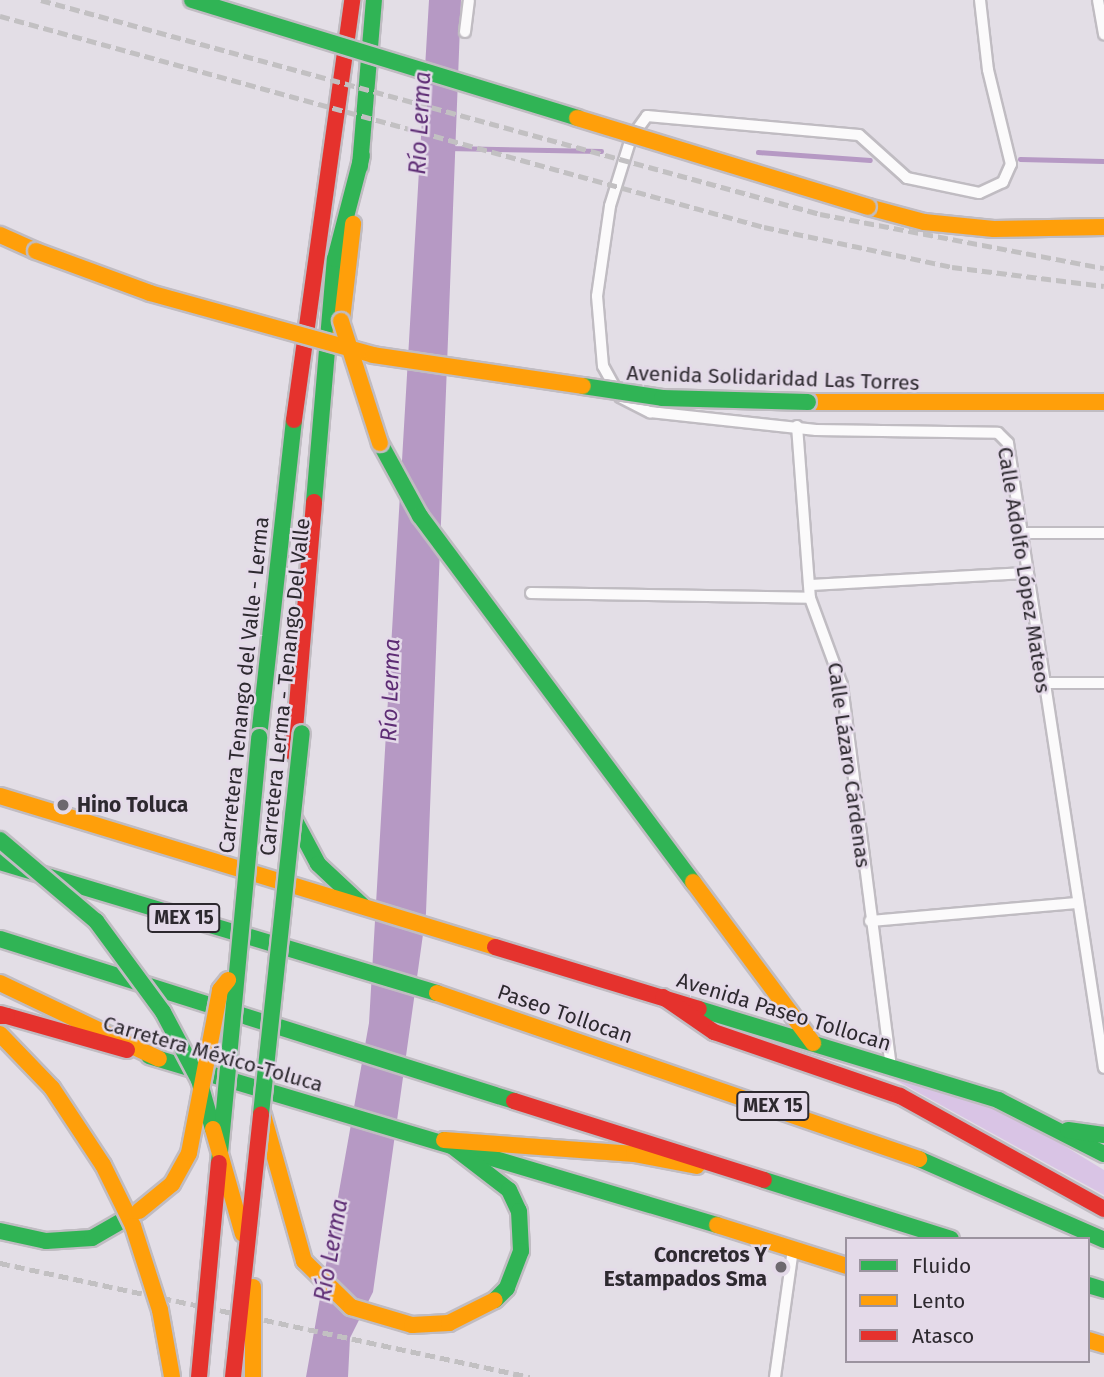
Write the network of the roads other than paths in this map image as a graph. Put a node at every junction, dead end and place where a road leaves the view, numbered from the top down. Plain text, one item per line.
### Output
1 (192, 0) edge
2 (352, 0) edge
3 (374, 0) edge
4 (469, 0) edge
5 (980, 0) edge
6 (1098, 0) edge
7 (465, 32) dead end
8 (1104, 34) edge
9 (362, 155) junction
10 (1104, 227) edge
11 (0, 235) edge
12 (341, 321) junction
13 (1104, 402) edge
14 (797, 426) junction
15 (1021, 533) junction
16 (1104, 533) edge
17 (1026, 573) junction
18 (811, 585) junction
19 (531, 593) dead end
20 (810, 598) junction
21 (1043, 683) junction
22 (1104, 684) edge
23 (0, 796) edge
24 (0, 840) edge
25 (0, 862) edge
26 (1077, 903) junction
27 (367, 907) junction
28 (870, 921) junction
29 (0, 939) edge
30 (233, 974) junction
31 (0, 984) edge
32 (663, 997) junction
33 (2, 1016) edge
34 (0, 1034) edge
35 (813, 1043) junction
36 (1102, 1043) edge
37 (159, 1059) junction
38 (891, 1067) junction
39 (1104, 1068) edge
40 (207, 1074) junction
41 (263, 1115) junction
42 (1060, 1129) junction
43 (1104, 1135) edge
44 (444, 1140) junction
45 (1104, 1154) edge
46 (761, 1175) junction
47 (1104, 1209) edge
48 (0, 1231) edge
49 (945, 1237) edge
50 (1104, 1240) edge
51 (793, 1249) junction
52 (845, 1265) edge
53 (172, 1377) edge
54 (199, 1377) edge
55 (233, 1377) edge
56 (253, 1377) edge
57 (775, 1377) edge

1 - 10 main road, bridge
2 - 30 main road, Carretera Tenango del Valle - Lerma, bridge
3 - 9 main road, Carretera Lerma - Tenango Del Valle
4 - 7 street
5 - 14 street, Calle Adolfo López Mateos
6 - 8 street
9 - 12 main road, Carretera Lerma - Tenango Del Valle
9 - 27 main road
11 - 13 main road, Avenida Solidaridad Las Torres, bridge
12 - 35 main road, bridge
12 - 41 main road, Carretera Lerma - Tenango Del Valle, bridge
14 - 15 street, Calle Adolfo López Mateos
14 - 18 street, Calle Lázaro Cárdenas
15 - 16 street
15 - 17 street, Calle Adolfo López Mateos
17 - 18 street
17 - 21 street, Calle Adolfo López Mateos
18 - 20 street, Calle Lázaro Cárdenas
19 - 20 street
20 - 28 street, Calle Lázaro Cárdenas
21 - 22 street
21 - 26 street, Calle Adolfo López Mateos
23 - 27 main road, Avenida Paseo Tollocan
24 - 56 main road, bridge
25 - 50 main road, Paseo Tollocan / MEX 15
26 - 28 street
26 - 36 street, Calle Adolfo López Mateos
27 - 32 main road, Avenida Paseo Tollocan
28 - 38 street, Calle Lázaro Cárdenas
29 - 46 main road
30 - 40 main road, bridge
30 - 54 main road, Carretera Tenango del Valle - Lerma, bridge
31 - 37 main road
32 - 35 main road, Avenida Paseo Tollocan
32 - 47 main road
33 - 37 main road, Carretera México-Toluca
34 - 53 main road, bridge
35 - 38 main road, Avenida Paseo Tollocan
36 - 39 street, Calle Adolfo López Mateos
37 - 40 main road, Carretera México-Toluca, bridge
38 - 42 main road, Avenida Paseo Tollocan
40 - 44 main road, Carretera México-Toluca, bridge
40 - 48 main road, bridge
41 - 44 main road
41 - 55 main road, Carretera Lerma - Tenango Del Valle, bridge
42 - 43 main road
42 - 45 main road, Avenida Paseo Tollocan
44 - 46 main road
44 - 51 main road
46 - 49 main road
51 - 52 main road
51 - 57 street

